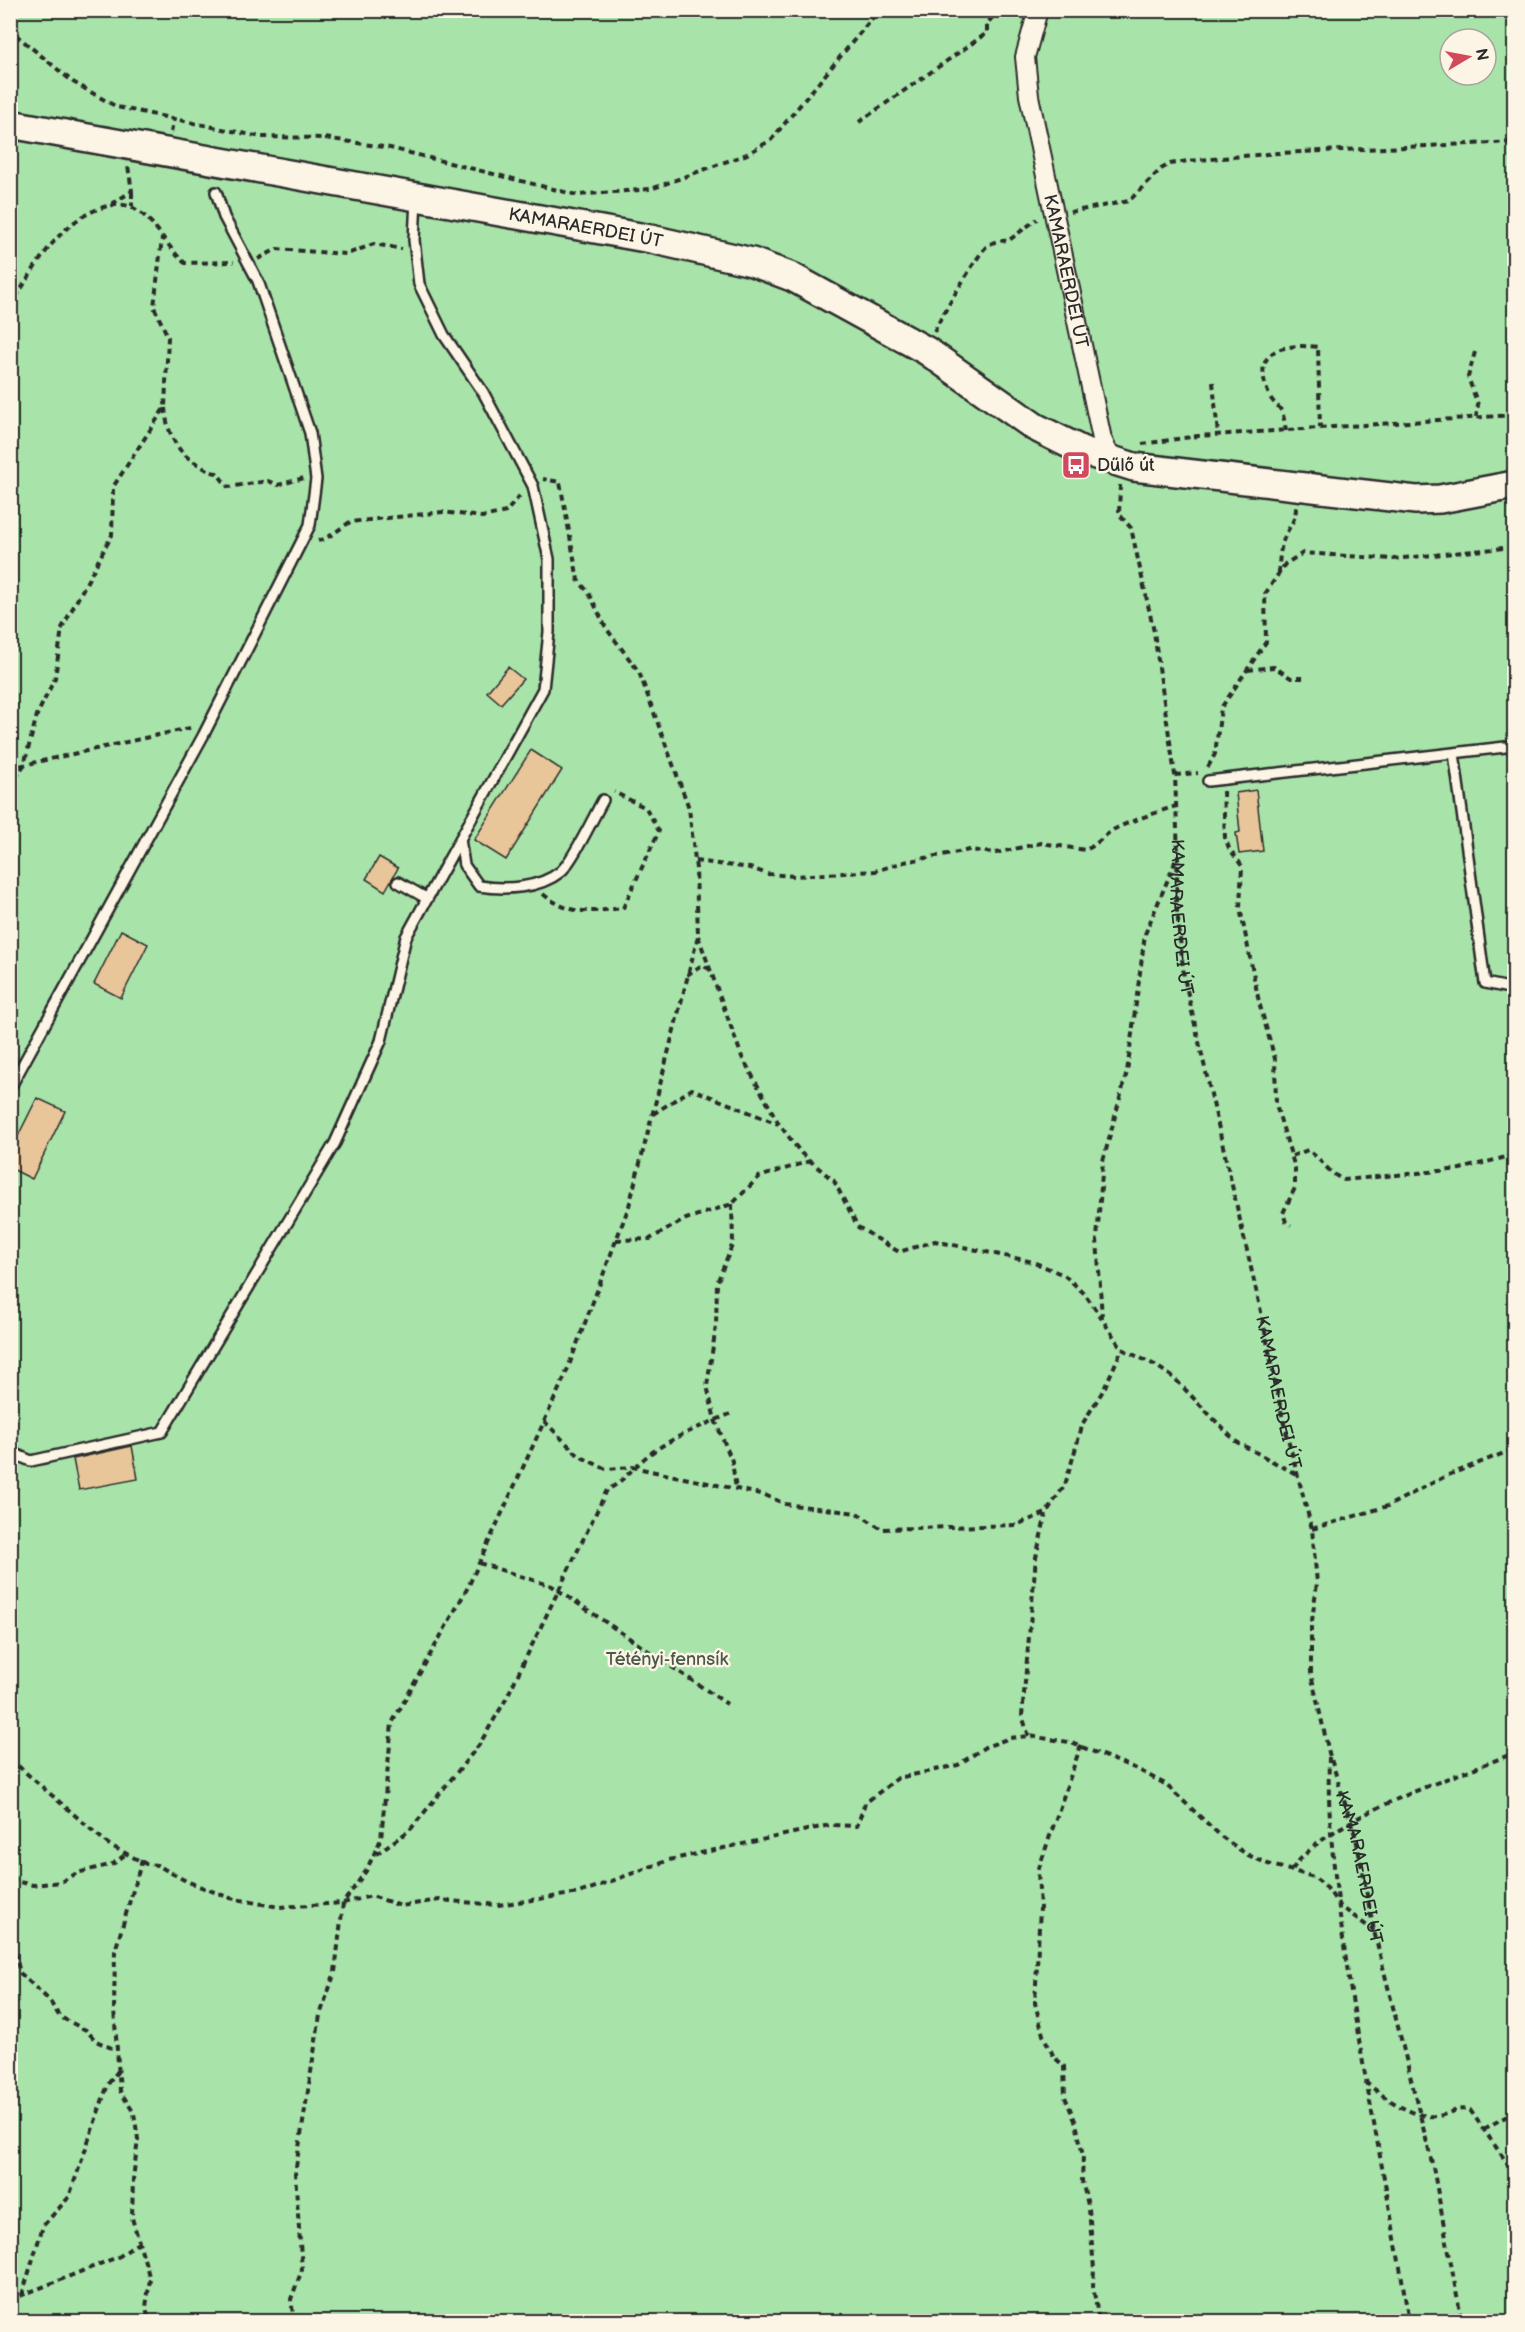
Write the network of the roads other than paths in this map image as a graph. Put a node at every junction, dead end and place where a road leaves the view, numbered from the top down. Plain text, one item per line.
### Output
1 (1038, 10) edge
2 (10, 124) edge
3 (216, 192) dead end
4 (416, 199) junction
5 (1112, 461) junction
6 (1515, 485) edge
7 (1515, 746) edge
8 (1454, 753) junction
9 (1213, 781) road end
10 (603, 800) road end
11 (460, 839) junction
12 (398, 882) dead end
13 (426, 898) junction
14 (1515, 989) edge
15 (10, 1088) edge
16 (10, 1452) edge

1 - 5 street, KAMARAERDEI ÚT
2 - 4 street, KAMARAERDEI ÚT
3 - 15 lane
4 - 5 street, KAMARAERDEI ÚT
4 - 11 lane
5 - 6 street, KAMARAERDEI ÚT
7 - 8 lane
8 - 9 lane
8 - 14 lane
10 - 11 lane
11 - 13 lane
12 - 13 lane
13 - 16 lane

